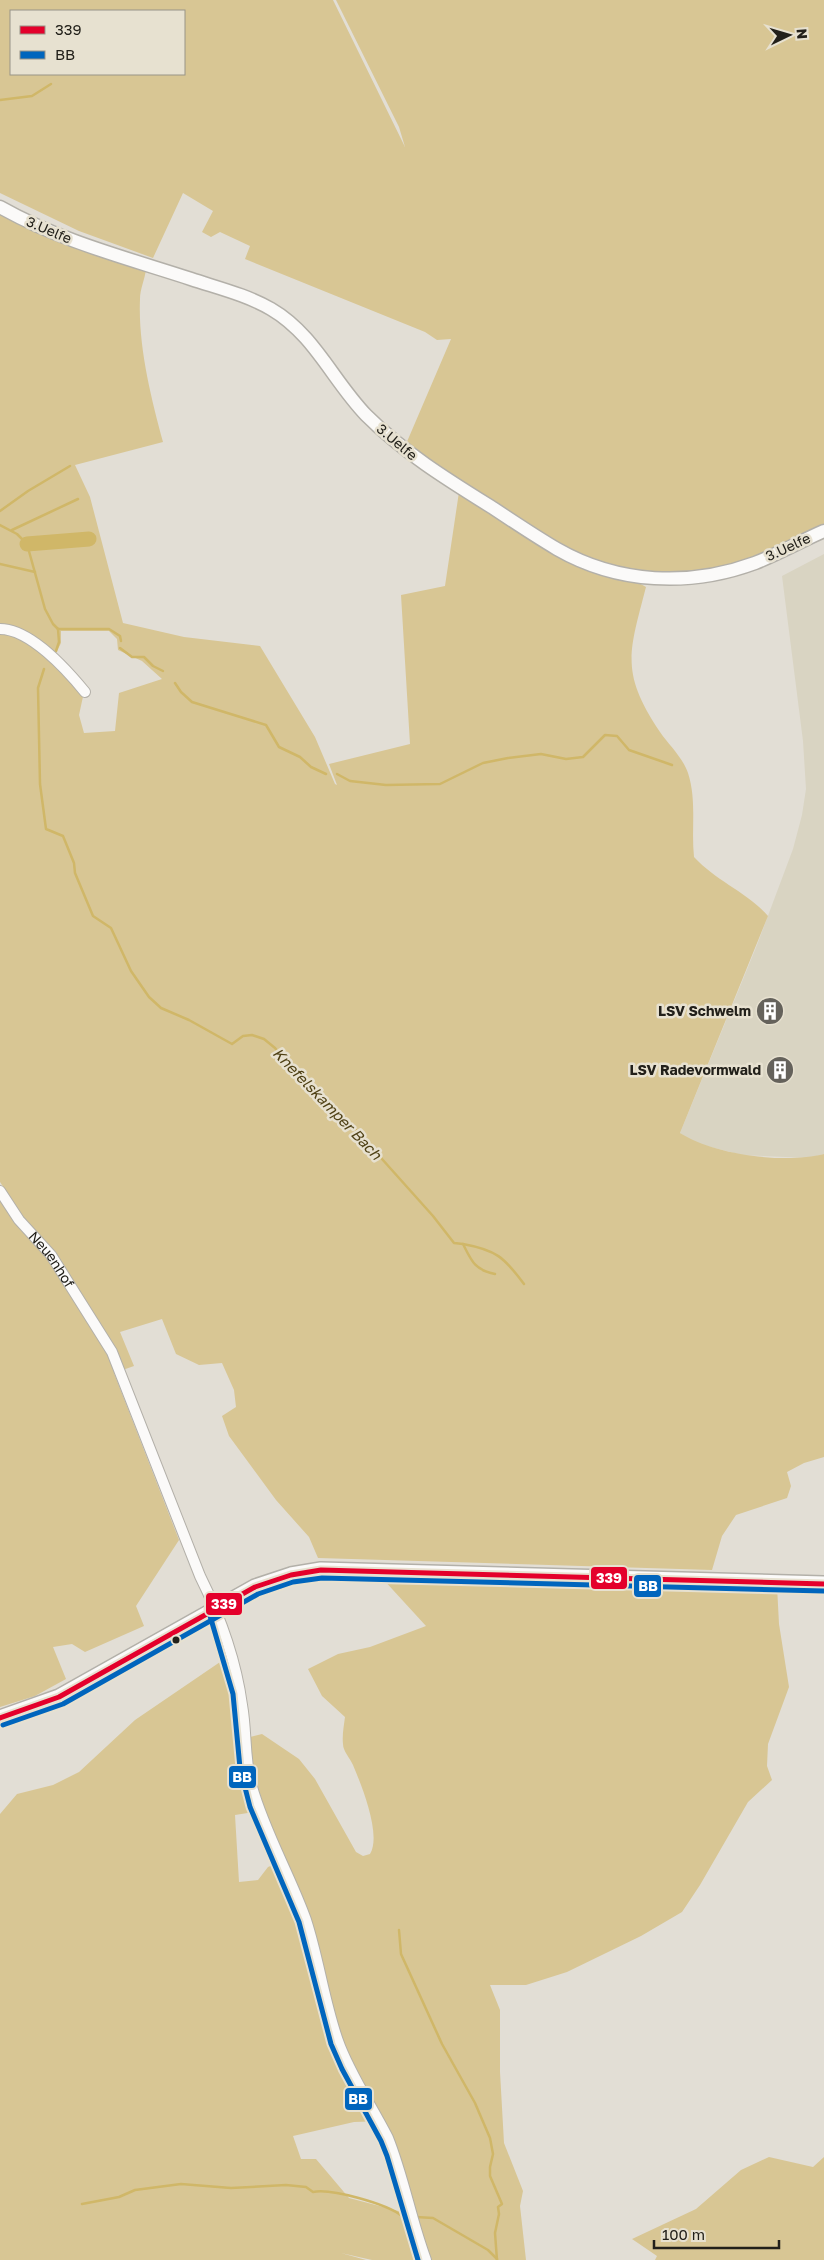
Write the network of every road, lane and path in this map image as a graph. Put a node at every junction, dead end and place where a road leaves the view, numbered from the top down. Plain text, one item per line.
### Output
1 (0, 207) edge
2 (824, 531) edge
3 (0, 629) edge
4 (85, 692) dead end
5 (0, 1191) edge
6 (824, 1584) edge
7 (215, 1608) junction
8 (0, 1718) edge
9 (426, 2260) edge

1 - 2 street, 3.Uelfe
3 - 4 street
5 - 7 street, Neuenhof
6 - 7 main road
7 - 8 main road
7 - 9 street, Neuenhof

